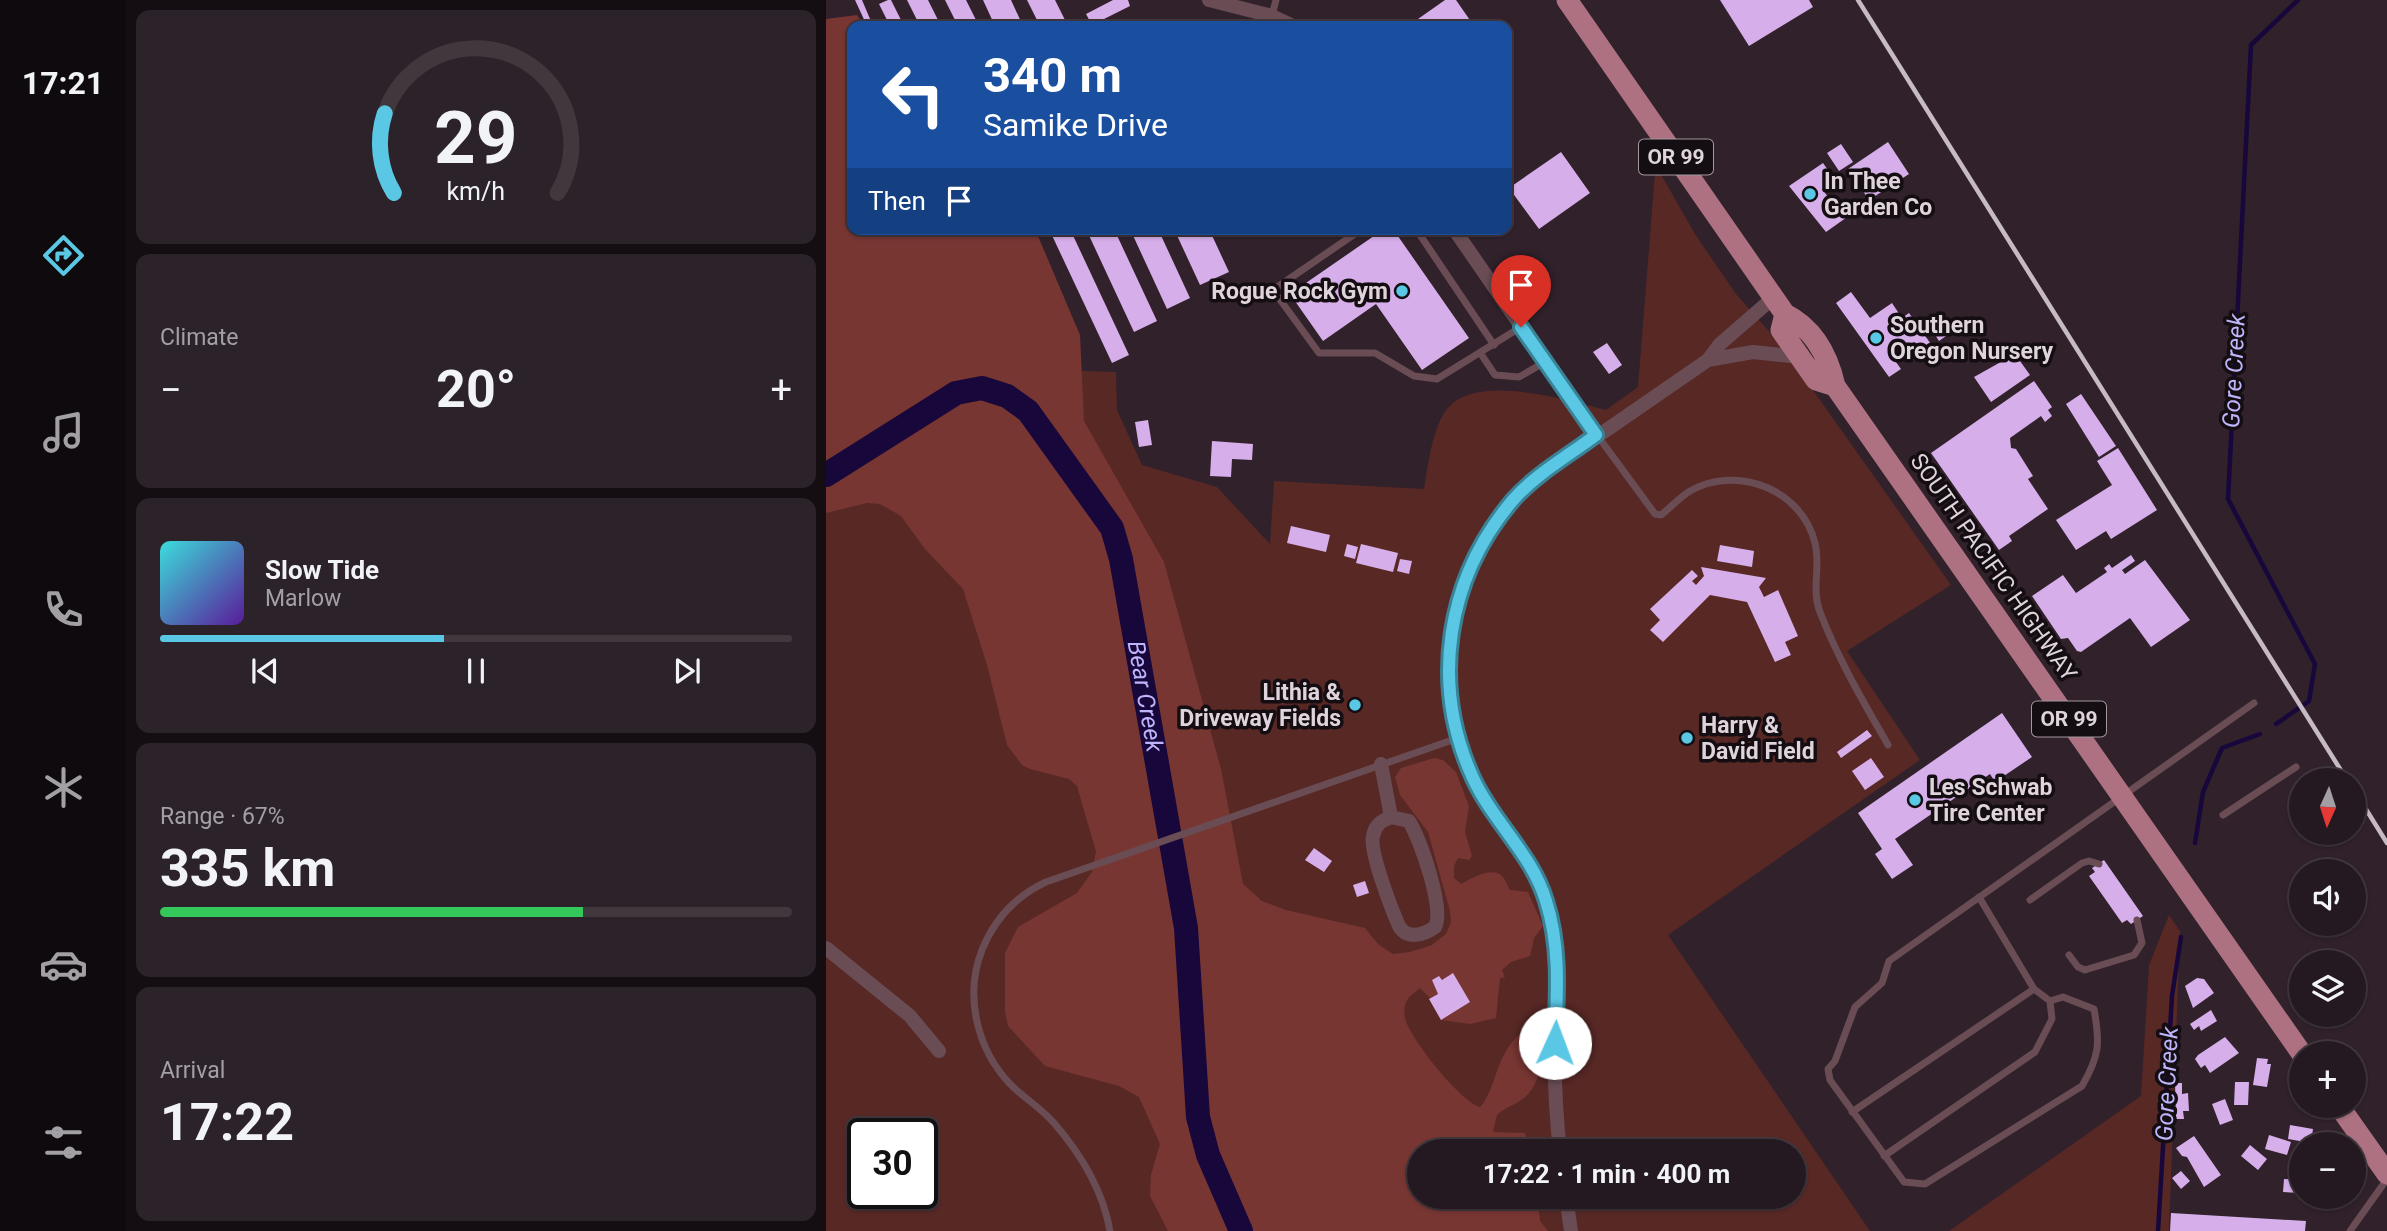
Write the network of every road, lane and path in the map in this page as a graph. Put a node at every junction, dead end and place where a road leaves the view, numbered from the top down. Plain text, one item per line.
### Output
1 (1209, 0) edge
2 (1276, 0) edge
3 (1567, 0) edge
4 (1272, 16) junction
5 (1282, 21) edge
6 (1353, 235) edge
7 (1420, 235) edge
8 (1458, 235) edge
9 (1779, 306) junction
10 (1521, 327) junction
11 (1494, 345) junction
12 (1480, 354) junction
13 (1800, 358) junction
14 (1708, 360) junction
15 (1545, 362) junction
16 (1835, 386) junction
17 (1596, 435) junction
18 (2254, 702) dead end
19 (1458, 738) junction
20 (1888, 745) dead end
21 (1381, 764) junction
22 (2296, 767) dead end
23 (2122, 796) junction
24 (2223, 815) dead end
25 (1391, 817) junction
26 (2098, 864) dead end
27 (1979, 897) junction
28 (2031, 900) dead end
29 (2137, 920) dead end
30 (826, 948) edge
31 (2069, 955) dead end
32 (2034, 989) junction
33 (2050, 1001) junction
34 (2293, 1041) edge
35 (939, 1051) dead end
36 (1852, 1112) junction
37 (2347, 1118) edge
38 (1559, 1139) edge
39 (1884, 1156) junction
40 (2387, 1177) edge
41 (1568, 1209) edge
42 (1110, 1231) edge
43 (1571, 1231) edge
44 (2350, 1231) edge

1 - 4 street
2 - 4 lane
3 - 9 main road, SOUTH PACIFIC HIGHWAY / OR 99
4 - 5 street
6 - 12 lane
7 - 11 lane
8 - 10 street
9 - 13 main road, SOUTH PACIFIC HIGHWAY / OR 99
9 - 14 street
9 - 16 main road, SOUTH PACIFIC HIGHWAY / OR 99
10 - 11 lane
10 - 15 street
11 - 12 lane
12 - 15 lane
13 - 14 street
13 - 16 main road, SOUTH PACIFIC HIGHWAY / OR 99
14 - 17 street
15 - 17 street
16 - 23 main road, SOUTH PACIFIC HIGHWAY / OR 99
17 - 19 street
17 - 20 lane
18 - 23 lane
19 - 21 lane
19 - 38 street
21 - 25 street
21 - 42 lane
22 - 24 lane
23 - 27 lane
23 - 34 main road, SOUTH PACIFIC HIGHWAY / OR 99
25 - 25 street
26 - 28 lane
27 - 32 lane
27 - 36 lane
29 - 31 lane
30 - 35 street
32 - 33 lane
32 - 36 lane
33 - 39 lane
33 - 39 lane
36 - 39 lane
37 - 40 main road
40 - 44 lane
41 - 43 street

